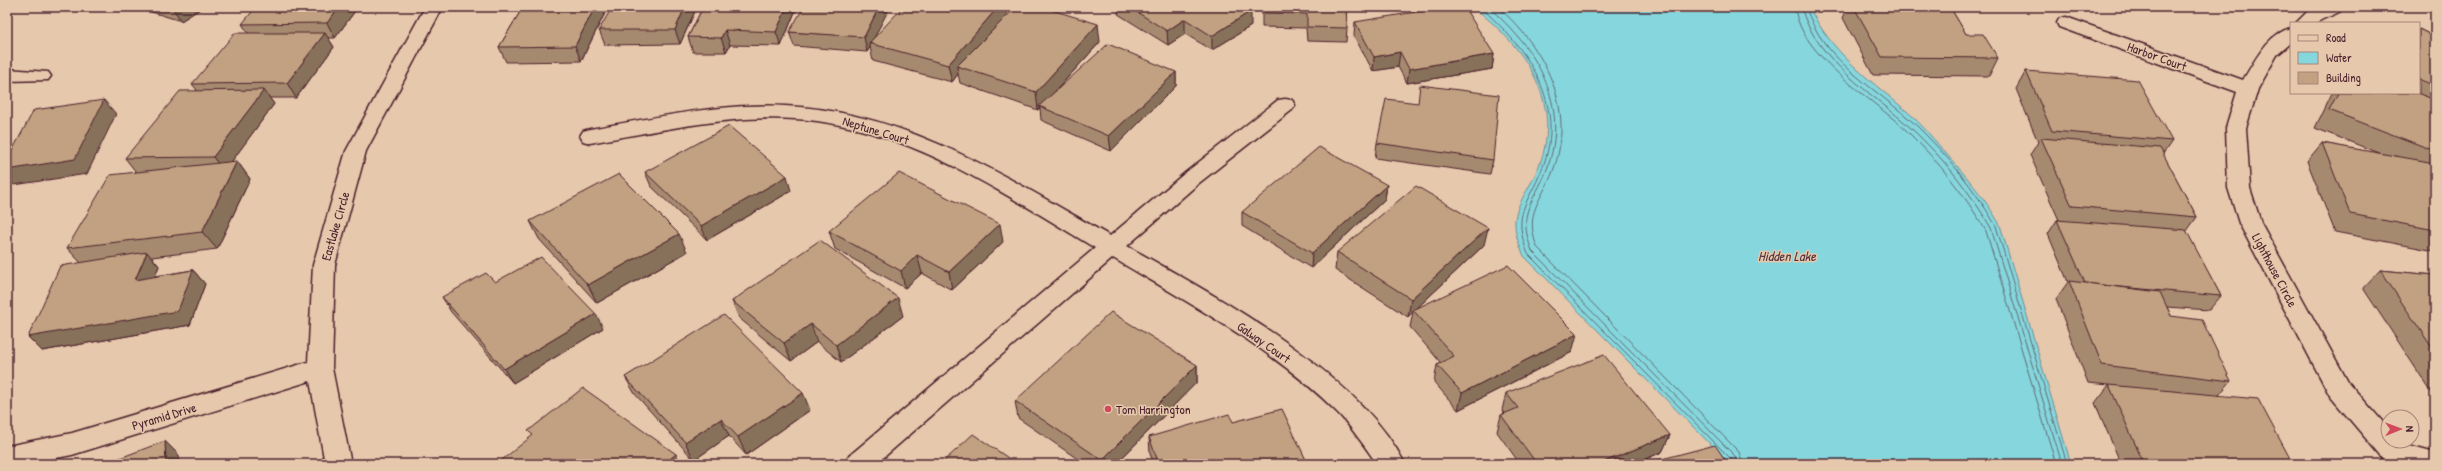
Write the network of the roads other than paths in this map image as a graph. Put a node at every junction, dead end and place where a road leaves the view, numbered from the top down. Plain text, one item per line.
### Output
1 (434, 7) edge
2 (2336, 7) edge
3 (2306, 22) edge
4 (2066, 23) dead end
5 (2290, 35) edge
6 (7, 76) edge
7 (41, 76) dead end
8 (2248, 90) junction
9 (1285, 105) dead end
10 (590, 136) dead end
11 (1113, 248) junction
12 (320, 368) junction
13 (7, 457) edge
14 (338, 464) edge
15 (858, 464) edge
16 (1392, 464) edge
17 (2434, 464) edge

1 - 12 street, Eastlake Circle
2 - 3 street
4 - 8 street, Harbor Court
5 - 8 street, Lighthouse Circle
6 - 7 street
8 - 17 street, Lighthouse Circle
9 - 11 street
10 - 11 street, Neptune Court
11 - 15 street
11 - 16 street, Galway Court
12 - 13 street, Pyramid Drive
12 - 14 street, Eastlake Circle

